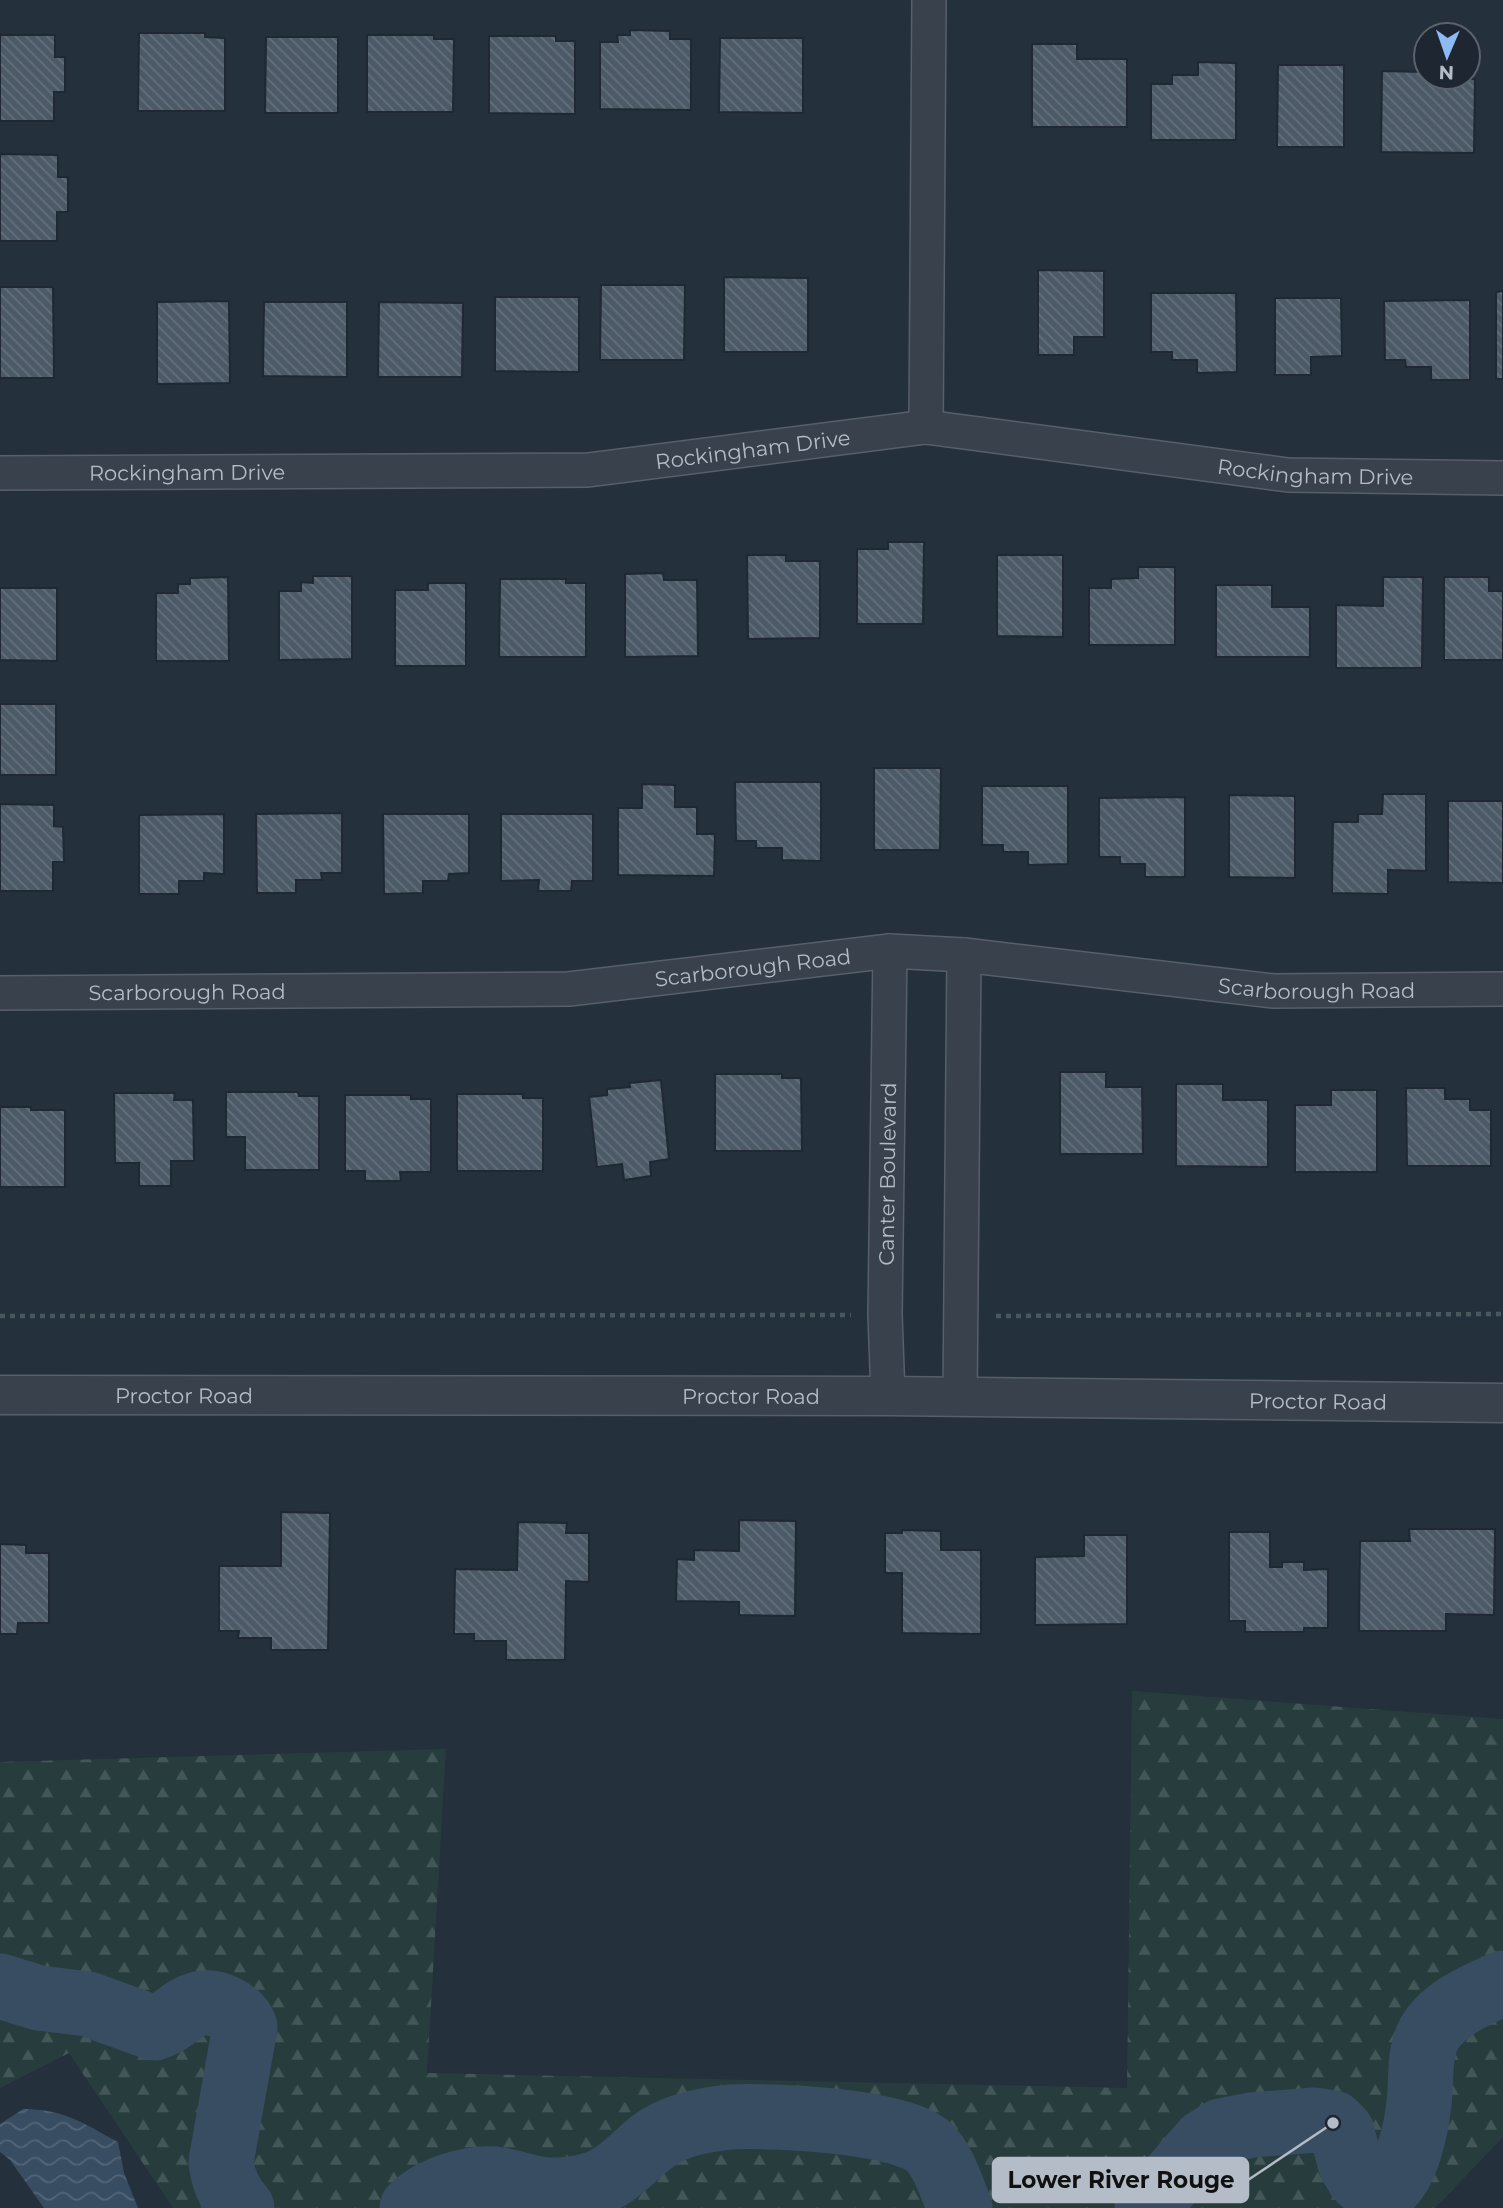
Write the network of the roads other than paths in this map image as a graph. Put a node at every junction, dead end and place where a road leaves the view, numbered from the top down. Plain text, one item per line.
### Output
1 (929, 0) edge
2 (926, 427) junction
3 (0, 473) edge
4 (1503, 478) edge
5 (890, 951) junction
6 (964, 955) junction
7 (1503, 989) edge
8 (0, 993) edge
9 (0, 1395) edge
10 (888, 1396) junction
11 (960, 1397) junction
12 (1503, 1403) edge

1 - 2 street
2 - 3 street, Rockingham Drive
2 - 4 street, Rockingham Drive
5 - 6 street, Scarborough Road
5 - 8 street, Scarborough Road
5 - 10 street, Canter Boulevard
6 - 7 street, Scarborough Road
6 - 11 street
9 - 10 street, Proctor Road
10 - 11 street, Proctor Road
11 - 12 street, Proctor Road

